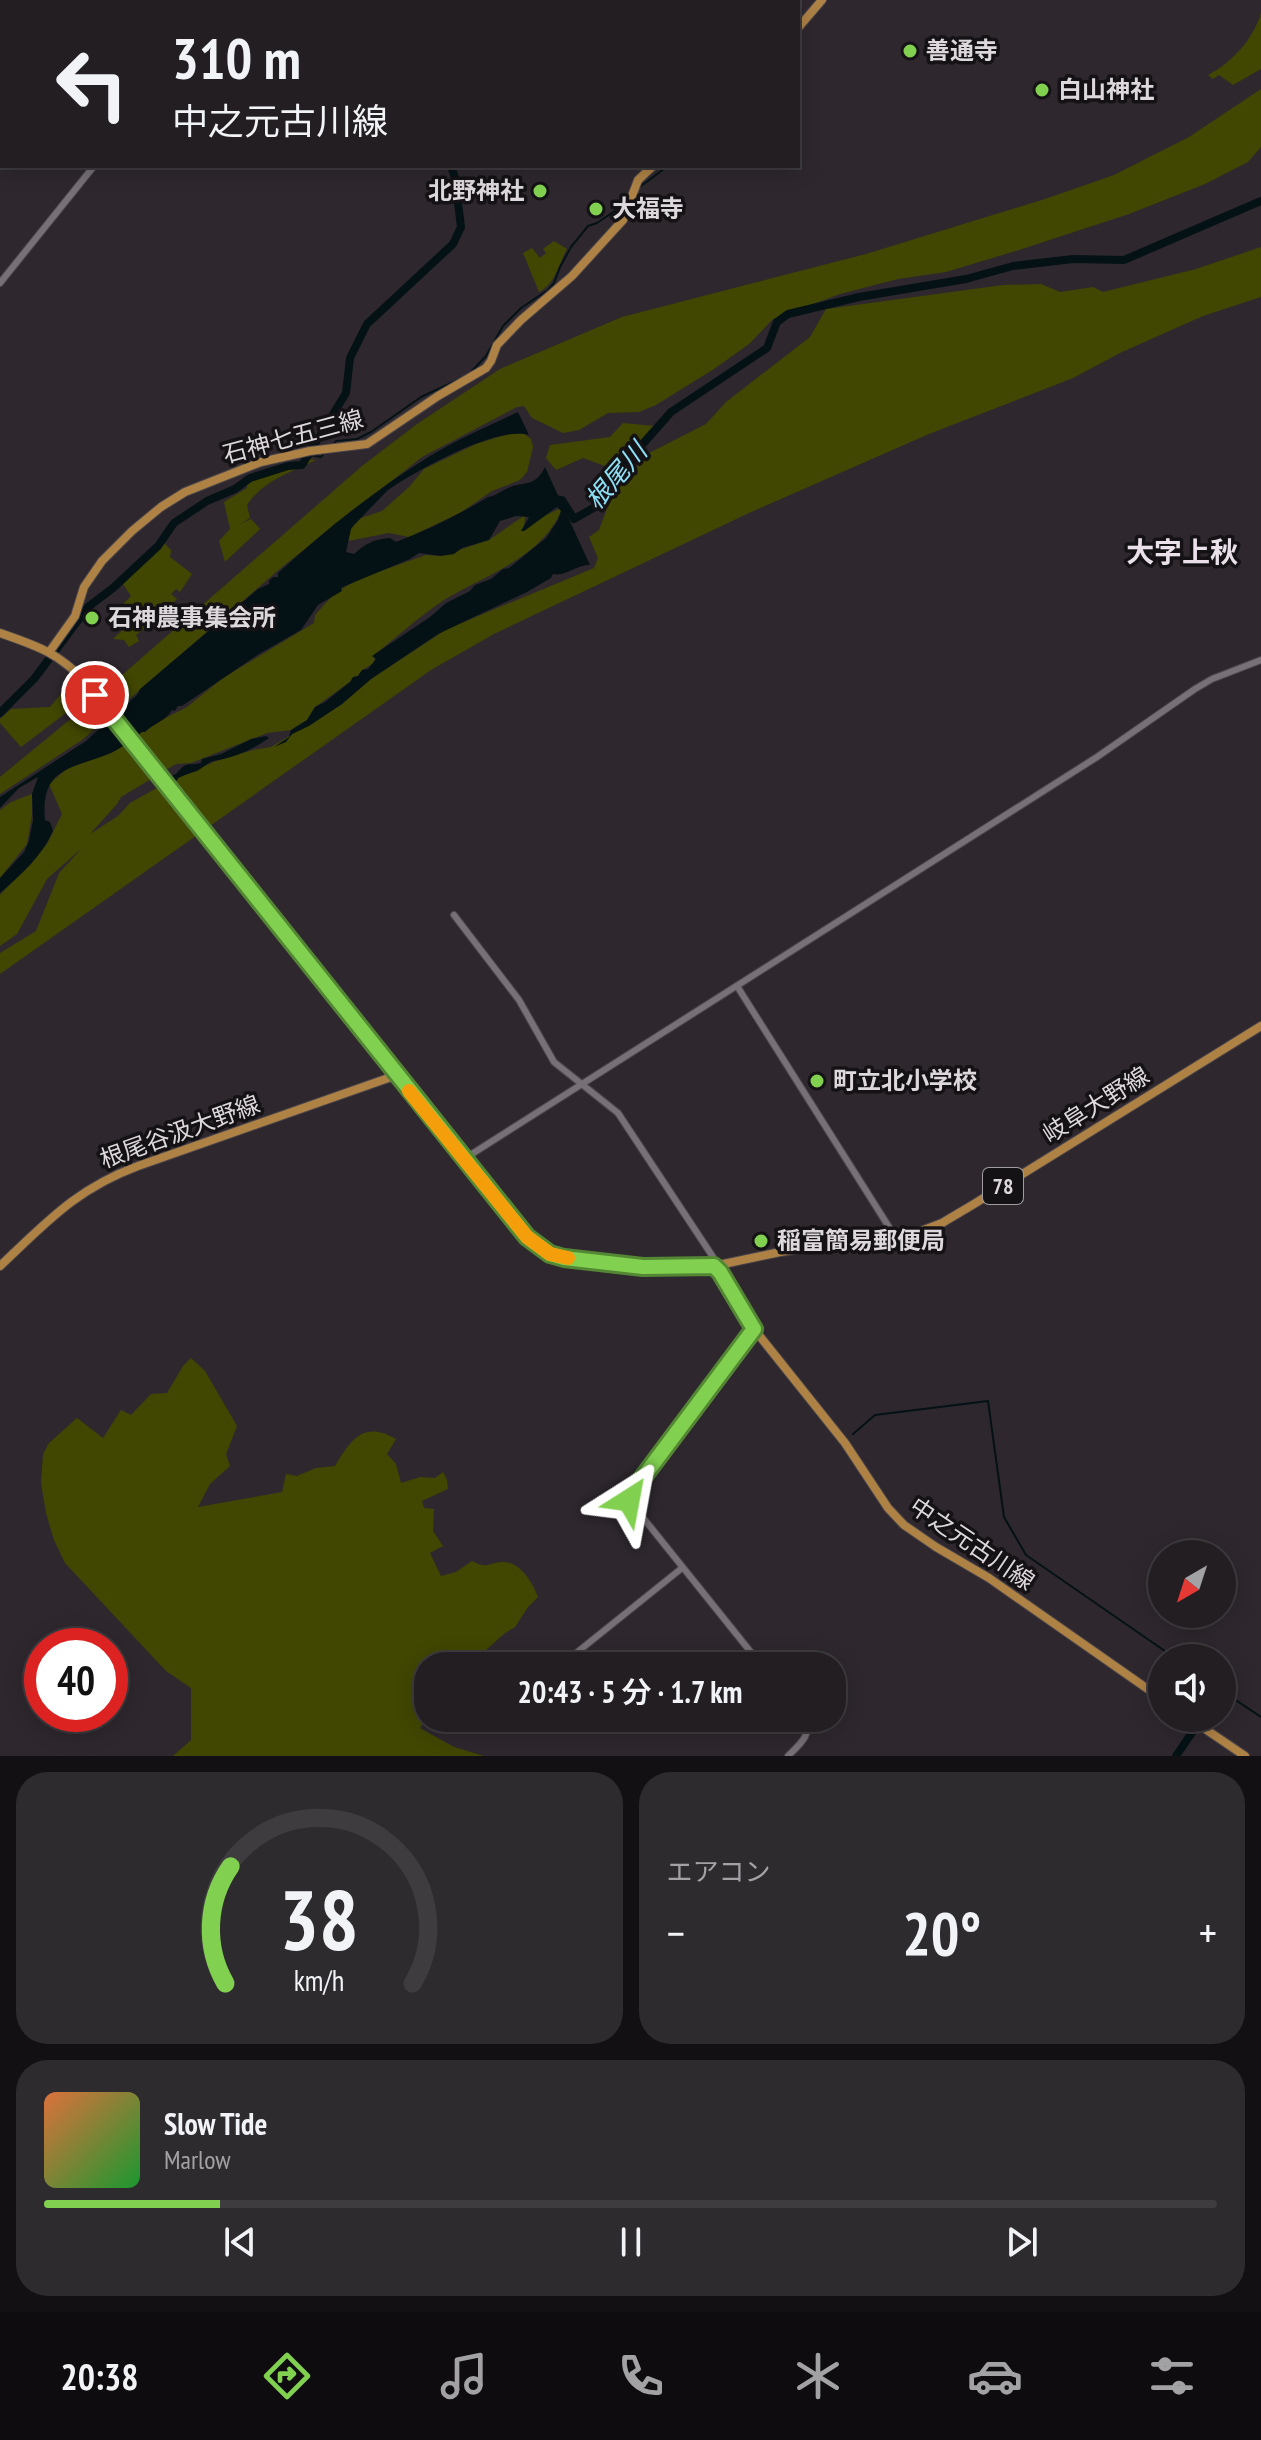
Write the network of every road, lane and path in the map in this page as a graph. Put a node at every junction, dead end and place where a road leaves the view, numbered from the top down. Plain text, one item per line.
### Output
1 (822, 0) edge
2 (800, 26) edge
3 (92, 168) edge
4 (651, 168) edge
5 (0, 283) edge
6 (0, 633) edge
7 (52, 653) junction
8 (1261, 660) edge
9 (454, 915) dead end
10 (737, 986) junction
11 (1261, 1026) edge
12 (397, 1075) junction
13 (582, 1084) junction
14 (464, 1159) junction
15 (894, 1235) junction
16 (0, 1266) edge
17 (714, 1266) junction
18 (754, 1329) junction
19 (682, 1568) junction
20 (577, 1652) edge
21 (751, 1652) edge
22 (1148, 1689) edge
23 (808, 1732) edge
24 (1210, 1732) edge
25 (788, 1756) edge
26 (1245, 1756) edge

1 - 2 main road
3 - 5 street
4 - 7 main road, 石神七五三線
6 - 7 main road, 岐阜大野線 / 78
7 - 12 main road, 岐阜大野線 / 78
8 - 10 street
9 - 13 street
10 - 13 street
10 - 15 street
11 - 15 main road, 岐阜大野線 / 78
12 - 14 main road, 岐阜大野線 / 78
12 - 16 main road, 根尾谷汲大野線
13 - 14 street
13 - 17 street
14 - 17 main road, 岐阜大野線 / 78
15 - 17 main road, 岐阜大野線 / 78
17 - 18 main road, 中之元古川線
18 - 19 street
18 - 22 main road, 中之元古川線
19 - 20 street
19 - 21 street
23 - 25 street
24 - 26 main road

